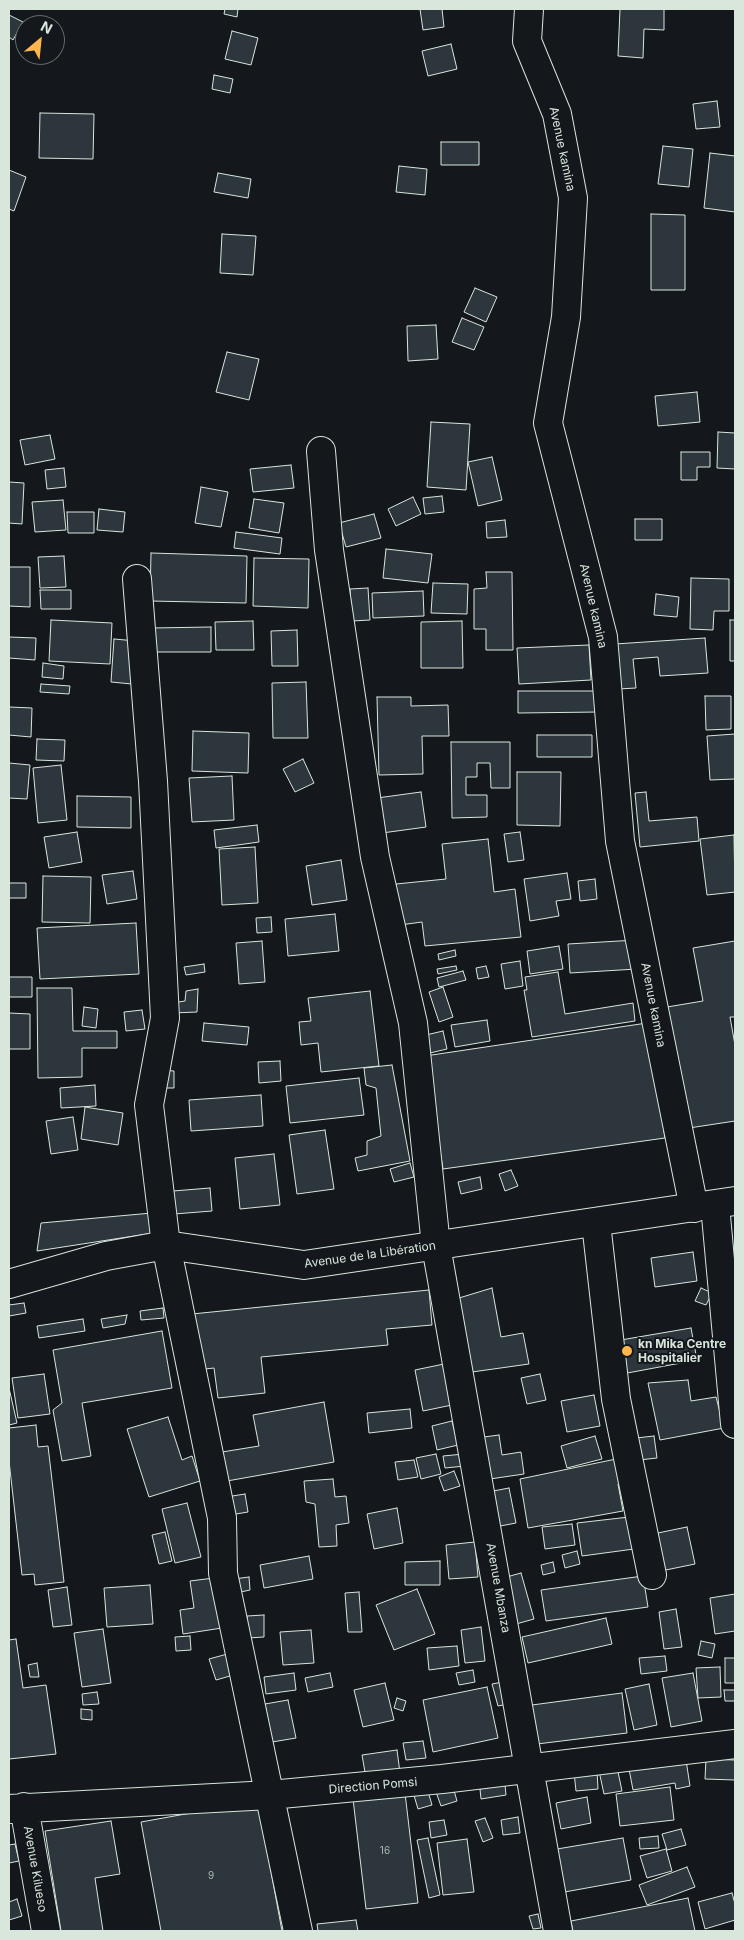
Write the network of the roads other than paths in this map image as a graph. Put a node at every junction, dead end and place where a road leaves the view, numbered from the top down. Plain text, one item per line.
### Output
1 (528, 9) edge
2 (320, 451) dead end
3 (137, 580) dead end
4 (715, 1205) edge
5 (596, 1223) junction
6 (166, 1245) junction
7 (436, 1246) junction
8 (9, 1284) edge
9 (735, 1424) edge
10 (652, 1575) dead end
11 (735, 1744) edge
12 (530, 1767) junction
13 (270, 1795) junction
14 (16, 1808) edge
15 (46, 1931) edge
16 (298, 1931) edge
17 (558, 1931) edge

1 - 4 main road, Avenue kamina
2 - 7 main road, Avenue Mbanza
3 - 6 main road
4 - 5 main road, Avenue de la Libération
4 - 9 main road, Avenue kamina
5 - 7 main road, Avenue de la Libération
5 - 10 main road
6 - 7 main road, Avenue de la Libération
6 - 8 main road, Avenue de la Libération
6 - 13 main road
7 - 12 main road, Avenue Mbanza
11 - 12 main road, Direction Pomsi
12 - 13 main road, Direction Pomsi
12 - 17 main road, Avenue Mbanza
13 - 14 main road, Direction Pomsi
13 - 16 main road
14 - 15 main road, Avenue Kilueso

